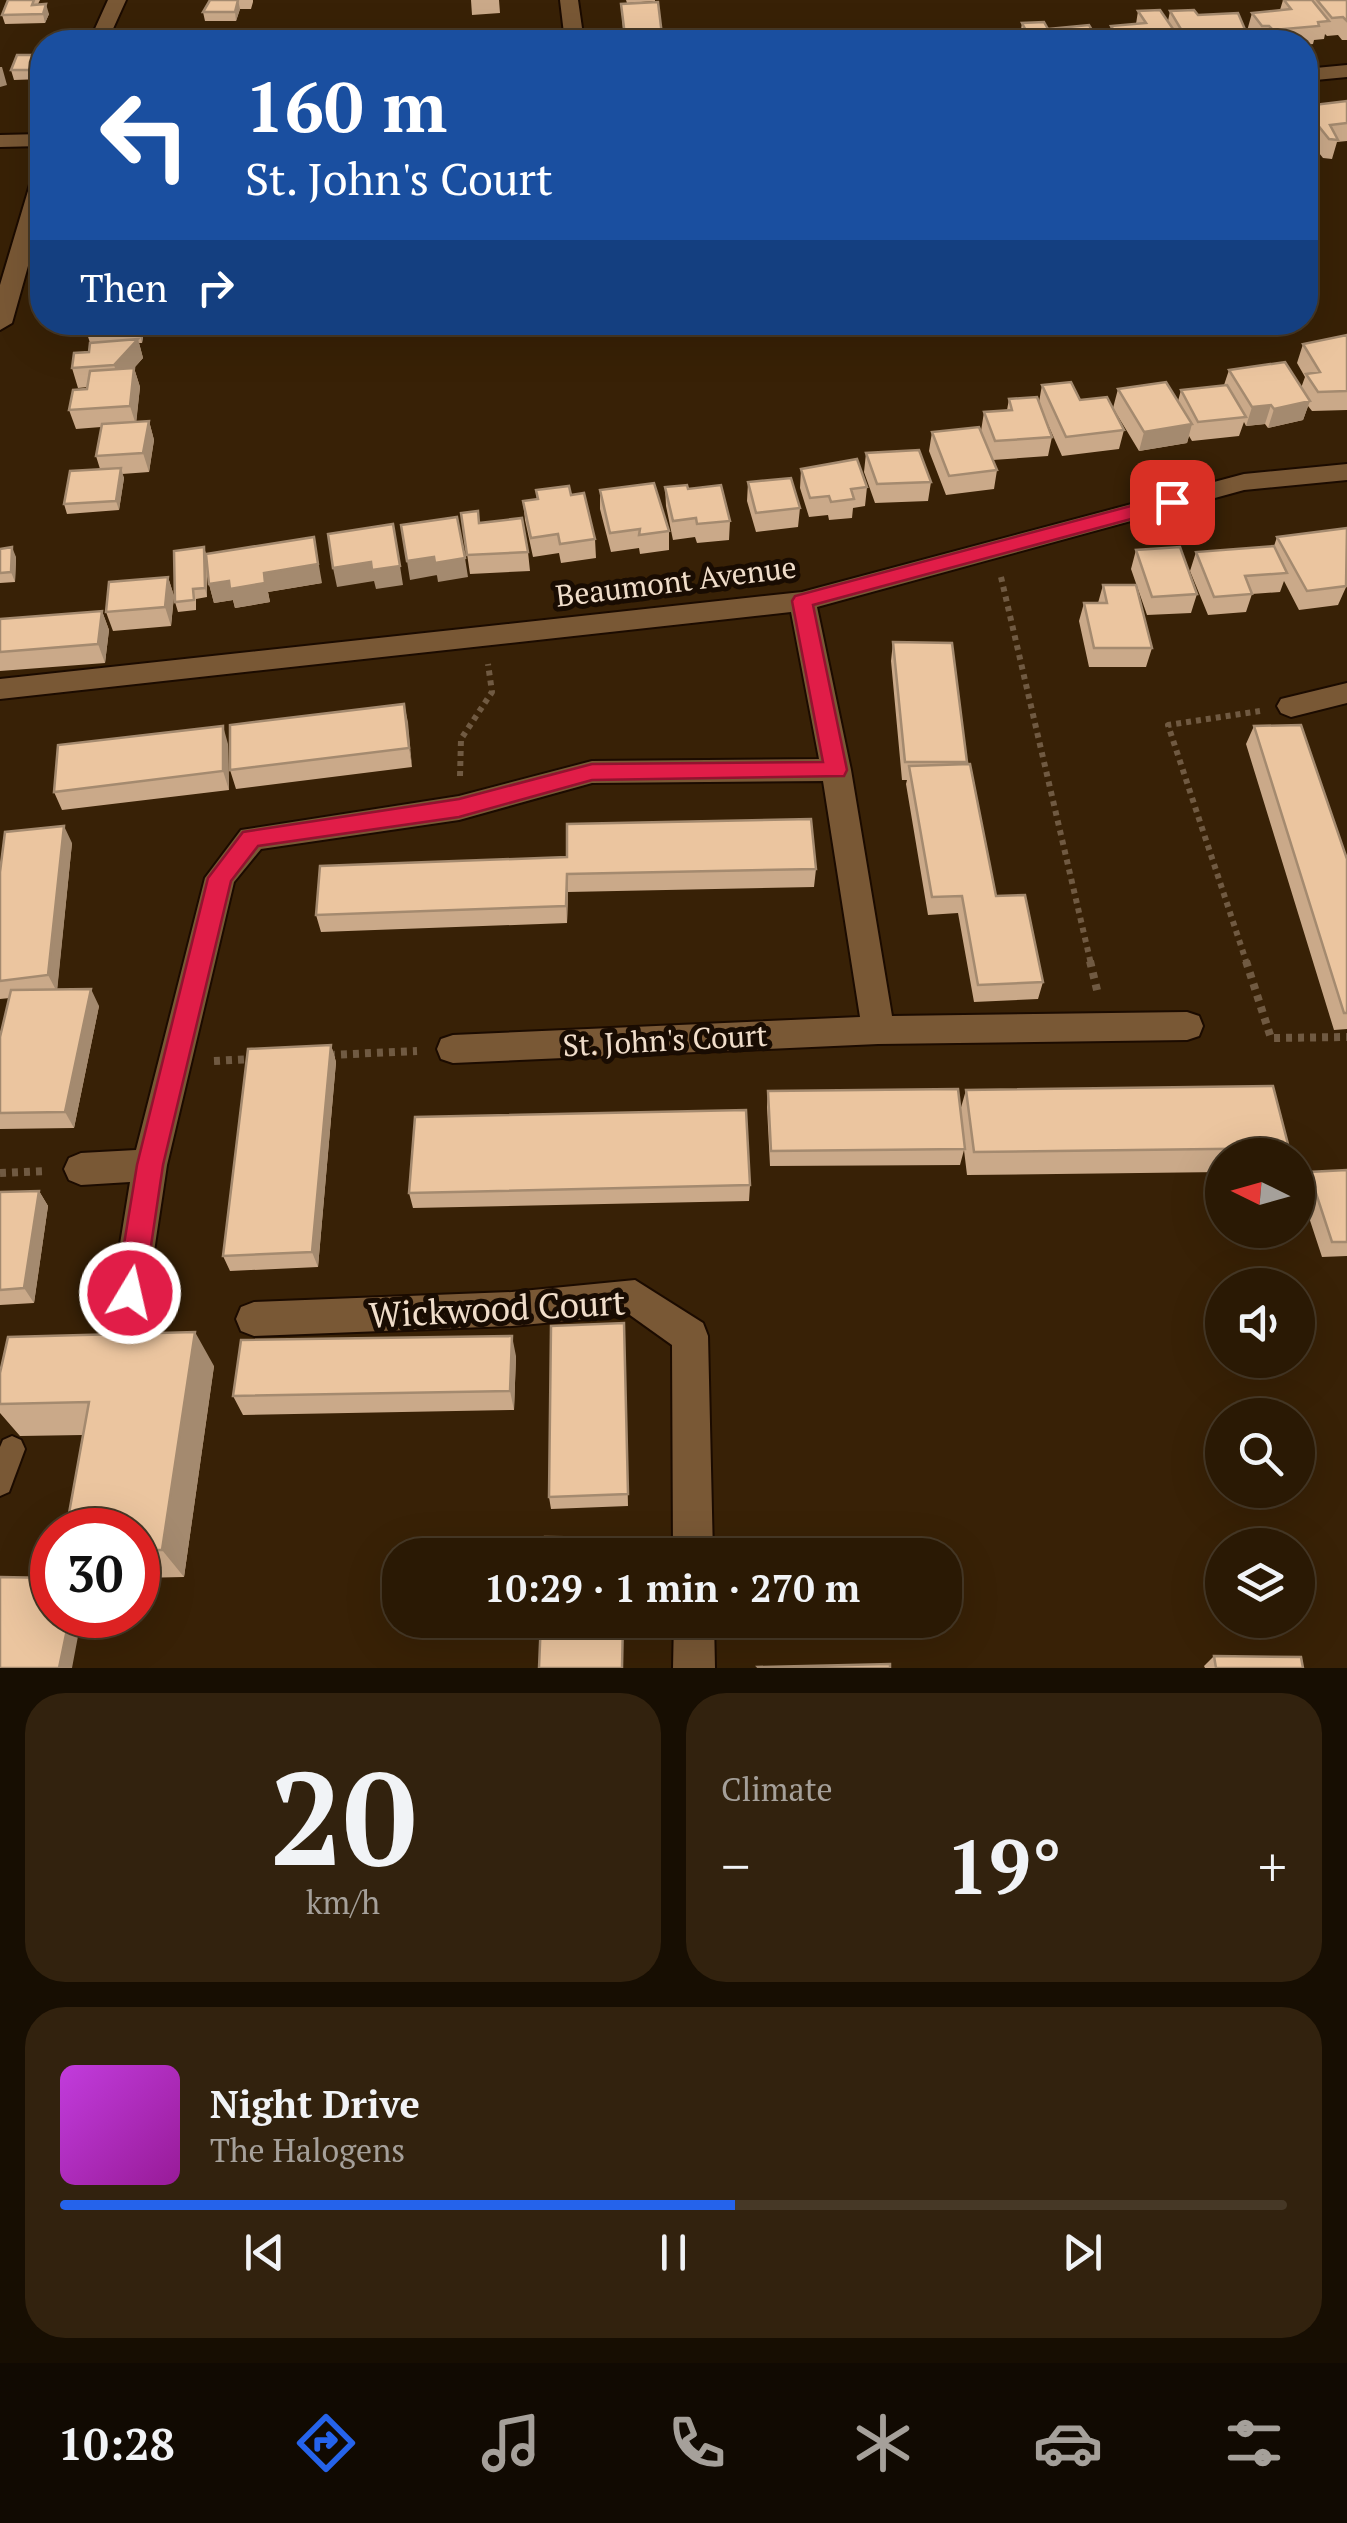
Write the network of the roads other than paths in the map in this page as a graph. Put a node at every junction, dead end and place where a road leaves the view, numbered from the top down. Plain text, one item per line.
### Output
1 (117, 0) edge
2 (569, 0) edge
3 (103, 30) edge
4 (573, 30) edge
5 (1347, 71) edge
6 (1318, 74) edge
7 (30, 140) edge
8 (0, 141) edge
9 (30, 222) edge
10 (0, 323) edge
11 (1347, 472) edge
12 (802, 601) junction
13 (0, 690) edge
14 (1347, 693) edge
15 (1291, 706) road end
16 (836, 770) junction
17 (1187, 1026) dead end
18 (878, 1030) junction
19 (453, 1049) road end
20 (150, 1165) junction
21 (81, 1169) dead end
22 (254, 1319) dead end
23 (125, 1325) dead end
24 (12, 1449) edge
25 (0, 1483) edge
26 (693, 1538) edge
27 (694, 1638) edge
28 (694, 1668) edge

1 - 3 street
2 - 4 street
5 - 6 street
7 - 8 street
9 - 10 street
11 - 12 street, Beaumont Avenue
12 - 13 street, Beaumont Avenue
12 - 16 street
14 - 15 street
16 - 18 street
16 - 20 street
17 - 18 street, St. John's Court
18 - 19 street, St. John's Court
20 - 21 street
20 - 23 street
22 - 26 street, Wickwood Court
24 - 25 lane
27 - 28 street

